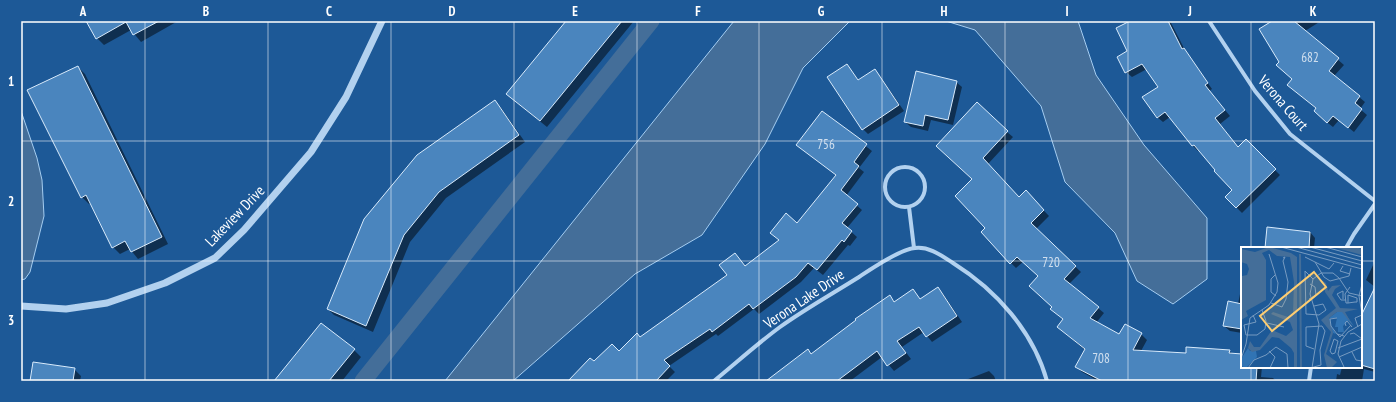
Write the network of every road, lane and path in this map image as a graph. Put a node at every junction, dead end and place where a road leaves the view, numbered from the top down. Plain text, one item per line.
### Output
1 (382, 21) edge
2 (1208, 21) edge
3 (1375, 202) edge
4 (909, 207) junction
5 (1347, 247) edge
6 (914, 248) junction
7 (21, 306) edge
8 (1311, 368) edge
9 (714, 381) edge
10 (1047, 381) edge
11 (1308, 381) edge

1 - 7 street, Lakeview Drive
2 - 3 street, Verona Court
3 - 5 street
4 - 4 street
4 - 6 street
6 - 9 street, Verona Lake Drive
6 - 10 street
8 - 11 street

